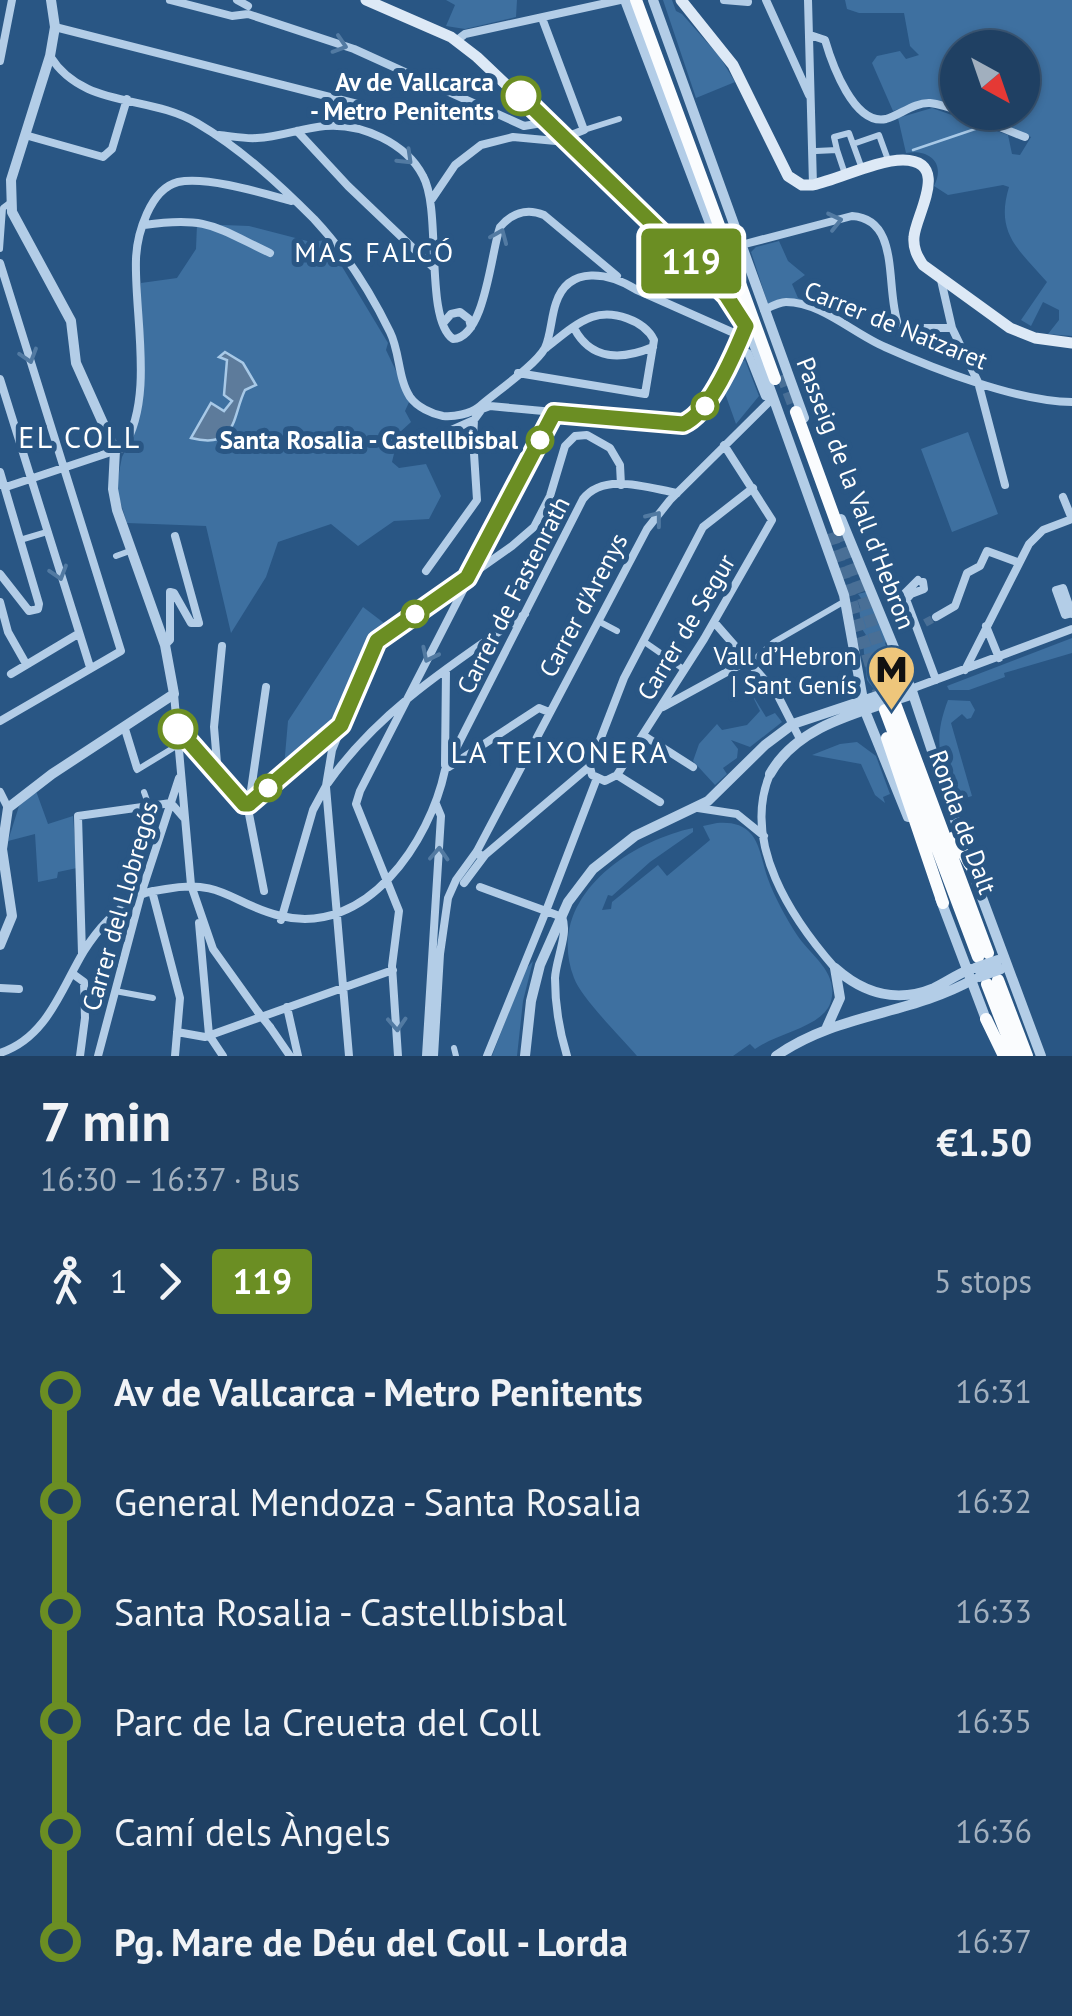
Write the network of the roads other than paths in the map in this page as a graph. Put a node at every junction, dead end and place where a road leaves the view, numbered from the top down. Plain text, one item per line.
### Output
1 (12, 0) edge
2 (51, 0) edge
3 (170, 0) edge
4 (237, 0) edge
5 (257, 0) edge
6 (366, 0) edge
7 (622, 0) edge
8 (636, 0) edge
9 (645, 0) edge
10 (654, 0) edge
11 (681, 0) edge
12 (726, 0) edge
13 (808, 0) edge
14 (765, 1) edge
15 (748, 2) edge
16 (248, 10) junction
17 (542, 18) junction
18 (54, 27) junction
19 (810, 35) junction
20 (456, 41) junction
21 (50, 56) junction
22 (0, 62) edge
23 (127, 98) junction
24 (811, 99) junction
25 (377, 109) dead end
26 (619, 120) dead end
27 (548, 122) junction
28 (584, 130) junction
29 (297, 131) junction
30 (214, 134) junction
31 (26, 135) junction
32 (1025, 137) dead end
33 (564, 138) junction
34 (853, 144) junction
35 (837, 150) junction
36 (816, 152) dead end
37 (887, 158) dead end
38 (861, 166) dead end
39 (844, 171) dead end
40 (813, 185) junction
41 (0, 188) edge
42 (12, 198) junction
43 (432, 199) junction
44 (296, 202) junction
45 (648, 218) junction
46 (144, 225) junction
47 (0, 250) edge
48 (733, 252) junction
49 (270, 253) dead end
50 (0, 262) edge
51 (434, 267) junction
52 (622, 280) junction
53 (941, 280) junction
54 (764, 310) junction
55 (444, 326) junction
56 (471, 328) junction
57 (574, 328) junction
58 (952, 328) junction
59 (747, 335) junction
60 (1072, 341) edge
61 (653, 348) junction
62 (737, 349) junction
63 (544, 350) junction
64 (518, 374) junction
65 (0, 379) edge
66 (978, 382) junction
67 (786, 383) junction
68 (770, 399) junction
69 (1072, 402) edge
70 (485, 405) junction
71 (554, 413) junction
72 (788, 413) junction
73 (474, 420) junction
74 (417, 442) dead end
75 (724, 445) junction
76 (115, 450) junction
77 (63, 466) junction
78 (0, 472) edge
79 (30, 478) junction
80 (622, 485) junction
81 (1005, 485) dead end
82 (2, 486) edge
83 (753, 488) junction
84 (677, 493) junction
85 (1062, 497) dead end
86 (1072, 519) edge
87 (835, 531) tunnel mouth
88 (47, 532) junction
89 (174, 536) dead end
90 (20, 540) junction
91 (127, 552) dead end
92 (116, 556) dead end
93 (1017, 562) junction
94 (426, 570) dead end
95 (0, 574) edge
96 (467, 578) junction
97 (920, 581) dead end
98 (846, 600) junction
99 (0, 602) edge
100 (526, 613) junction
101 (936, 618) tunnel mouth
102 (600, 622) dead end
103 (714, 622) junction
104 (986, 626) junction
105 (1072, 629) edge
106 (617, 630) dead end
107 (78, 634) junction
108 (646, 643) dead end
109 (165, 644) junction
110 (222, 646) dead end
111 (999, 658) junction
112 (751, 659) junction
113 (26, 662) junction
114 (90, 667) junction
115 (682, 668) dead end
116 (446, 670) junction
117 (965, 670) junction
118 (11, 674) dead end
119 (936, 680) junction
120 (266, 687) dead end
121 (174, 694) junction
122 (408, 697) junction
123 (898, 702) junction
124 (864, 706) junction
125 (660, 708) junction
126 (549, 712) junction
127 (0, 721) edge
128 (792, 724) junction
129 (341, 725) junction
130 (125, 729) junction
131 (178, 729) junction
132 (643, 735) junction
133 (800, 739) junction
134 (178, 745) junction
135 (590, 766) junction
136 (692, 766) dead end
137 (182, 768) junction
138 (137, 769) junction
139 (445, 770) junction
140 (770, 774) joint
141 (218, 775) junction
142 (580, 776) junction
143 (620, 776) junction
144 (139, 780) dead end
145 (596, 782) junction
146 (326, 786) junction
147 (0, 792) edge
148 (144, 792) dead end
149 (171, 802) junction
150 (437, 802) junction
151 (660, 802) dead end
152 (247, 804) junction
153 (149, 806) junction
154 (8, 808) junction
155 (698, 808) junction
156 (185, 819) junction
157 (764, 836) junction
158 (482, 853) junction
159 (970, 865) joint
160 (386, 881) junction
161 (464, 883) dead end
162 (191, 885) junction
163 (480, 887) dead end
164 (152, 891) junction
165 (264, 891) dead end
166 (140, 894) junction
167 (943, 903) junction
168 (546, 911) junction
169 (337, 912) junction
170 (0, 915) edge
171 (562, 917) junction
172 (281, 919) junction
173 (11, 922) junction
174 (0, 944) edge
175 (82, 954) junction
176 (835, 968) junction
177 (988, 968) junction
178 (393, 970) junction
179 (73, 974) junction
180 (0, 988) edge
181 (344, 988) junction
182 (19, 989) dead end
183 (114, 990) junction
184 (152, 998) dead end
185 (287, 1007) junction
186 (986, 1019) joint
187 (826, 1028) junction
188 (177, 1032) junction
189 (209, 1035) junction
190 (1, 1053) edge
191 (80, 1056) edge
192 (98, 1056) edge
193 (175, 1056) edge
194 (223, 1056) edge
195 (290, 1056) edge
196 (298, 1056) edge
197 (348, 1056) edge
198 (398, 1056) edge
199 (430, 1056) edge
200 (487, 1056) edge
201 (524, 1056) edge
202 (567, 1056) edge
203 (776, 1056) edge
204 (1002, 1056) edge
205 (1015, 1056) edge
206 (1027, 1056) edge
207 (1041, 1056) edge

1 - 22 street
2 - 18 street
3 - 16 street
4 - 16 street
5 - 16 street
6 - 20 main road
7 - 17 street
7 - 48 street, Passeig de la Vall d'Hebron
8 - 9 highway
10 - 48 street, Passeig de la Vall d'Hebron
11 - 40 main road
12 - 15 street
13 - 19 street
14 - 24 street
16 -> 27 street
17 - 20 street
17 - 28 street
18 - 21 street
18 - 25 street
19 - 24 street
19 - 32 street
20 - 27 main road
21 - 23 street
21 - 31 street
23 - 30 street
23 - 31 street
24 - 40 street
26 - 28 street
27 - 33 main road
28 - 33 street
29 - 30 street
29 -> 43 street
29 - 51 street
30 - 44 street
31 - 42 street
33 - 43 street
33 - 45 main road
34 - 35 street
34 - 37 street
34 - 38 street
35 - 36 street
35 - 39 street
40 - 53 main road
41 - 42 street
42 - 47 street
42 - 76 street
43 - 51 street
44 - 46 street
44 - 70 street
45 - 48 main road
45 - 59 main road
46 - 49 street
46 - 76 street
48 - 54 street, Passeig de la Vall d'Hebron
48 -> 58 street
48 - 59 street, Passeig de la Vall d'Hebron
48 - 67 highway
50 -> 77 street
51 - 55 street
56 -> 52 street
52 - 59 street
52 - 63 street
53 - 58 street
53 - 60 main road
54 - 66 street, Carrer de Natzaret
54 - 67 street, Passeig de la Vall d'Hebron
55 - 56 street
55 - 56 street
57 - 61 street
57 - 61 street
57 - 63 street
58 - 66 street
59 - 62 street
59 - 68 street, Passeig de la Vall d'Hebron
61 - 64 street
62 - 68 street, Passeig de la Vall d'Hebron
62 - 71 street
63 - 64 street
64 - 70 street
65 - 79 street
66 - 69 street, Carrer de Natzaret
66 - 81 street
67 - 68 street
67 - 123 street, Passeig de la Vall d'Hebron
68 - 72 street, Passeig de la Vall d'Hebron
68 - 75 street, Carrer d'Arenys
70 - 71 street
70 - 73 street
71 - 96 street
72 - 87 highway
72 - 98 street, Passeig de la Vall d'Hebron
73 - 74 street
73 - 94 street
75 - 83 street
75 - 84 street, Carrer d'Arenys
76 - 77 street
76 - 109 street
77 - 79 street
77 - 114 street
78 - 82 street
79 - 82 street
79 - 88 street
80 - 84 street
80 - 96 street
80 - 100 street, Carrer de Fastenrath
82 - 90 street
83 - 103 street, Carrer de Segur
83 - 135 street
126 -> 84 street, Carrer d'Arenys
85 - 86 street
86 - 93 street
88 - 90 street
88 -> 107 street
89 - 109 street
90 - 95 street
91 - 92 street
93 - 101 street
93 - 104 street
96 -> 122 street
96 - 129 street
97 - 119 street
98 - 112 street
98 - 124 street, Passeig de la Vall d'Hebron
99 - 113 street
100 - 116 street
100 - 139 street, Carrer de Fastenrath
102 - 106 street
103 - 112 street
103 - 125 street, Carrer de Segur
104 - 111 street
104 - 117 street
105 - 111 street
107 - 113 street
107 - 114 street
108 - 115 street
109 - 121 street
110 - 141 street
111 - 117 street
112 - 125 street
112 - 128 street
113 - 118 street
114 - 127 street
116 - 122 street
116 - 139 street
117 - 119 street
119 - 123 street
120 - 152 street
121 - 130 street
121 - 131 street
122 - 146 street
122 - 160 street
123 - 124 street
123 - 159 highway
123 - 167 highway
123 - 177 highway, Ronda de Dalt
124 - 128 street
124 - 133 street
124 - 167 street, Passeig de la Vall d'Hebron
125 - 132 street, Carrer de Segur
126 - 139 street
126 - 158 street, Carrer d'Arenys
128 - 133 street
128 - 155 street
129 - 146 street
129 - 152 street
130 - 138 street
130 - 154 street
131 - 134 street
131 - 141 street
132 - 136 street
132 - 143 street, Carrer de Segur
133 - 140 street
134 - 137 street
134 - 138 street
135 - 142 street
135 - 145 street
137 - 149 street, Carrer del Llobregós
137 - 156 street
138 - 144 street
139 - 150 street, Carrer de Fastenrath
140 - 157 street
141 - 152 street
142 - 145 street
142 - 158 street
143 - 145 street
143 - 151 street
145 - 168 street
146 - 169 street
146 - 172 street
147 - 154 street
148 - 153 street
149 - 153 street
149 - 156 street
149 - 166 street, Carrer del Llobregós
150 - 160 street, Carrer de Fastenrath
199 -> 150 street
152 - 165 street
153 - 175 street
154 - 173 street
155 - 157 street
155 - 171 street
156 - 162 street
157 - 176 street
158 - 161 street
158 - 199 street
159 - 177 street, Passeig de la Vall d'Hebron
160 - 169 street, Carrer de Fastenrath
160 - 178 street
162 - 164 street, Carrer de Fastenrath
162 - 172 street, Carrer de Fastenrath
162 - 189 street
162 - 195 street, bridge
163 - 168 street
164 - 166 street, Carrer de Fastenrath
164 - 188 street
166 - 175 street, Carrer de Fastenrath
166 - 183 street, Carrer del Llobregós
167 - 177 street, Passeig de la Vall d'Hebron
168 - 171 street
168 - 200 street
169 - 172 street, Carrer de Fastenrath
169 - 181 street
170 - 173 street
171 - 201 street
171 - 202 street
173 - 174 street
175 - 179 street, Carrer de Fastenrath
176 - 177 street
176 - 187 street
177 - 186 street, Passeig de la Vall d'Hebron
177 - 187 street
177 - 205 highway, Ronda de Dalt
177 - 206 highway, Ronda de Dalt
177 - 207 street, Passeig de la Vall d'Hebron
178 - 181 street
178 -> 198 street
179 - 190 street, Carrer de Fastenrath
179 - 191 street
180 - 182 street
181 - 185 street
181 - 197 street
183 - 184 street
183 - 192 street, Carrer del Llobregós
185 - 189 street
185 - 196 street
186 - 204 highway
187 - 203 street
188 - 189 street
188 - 193 street
189 - 194 street

